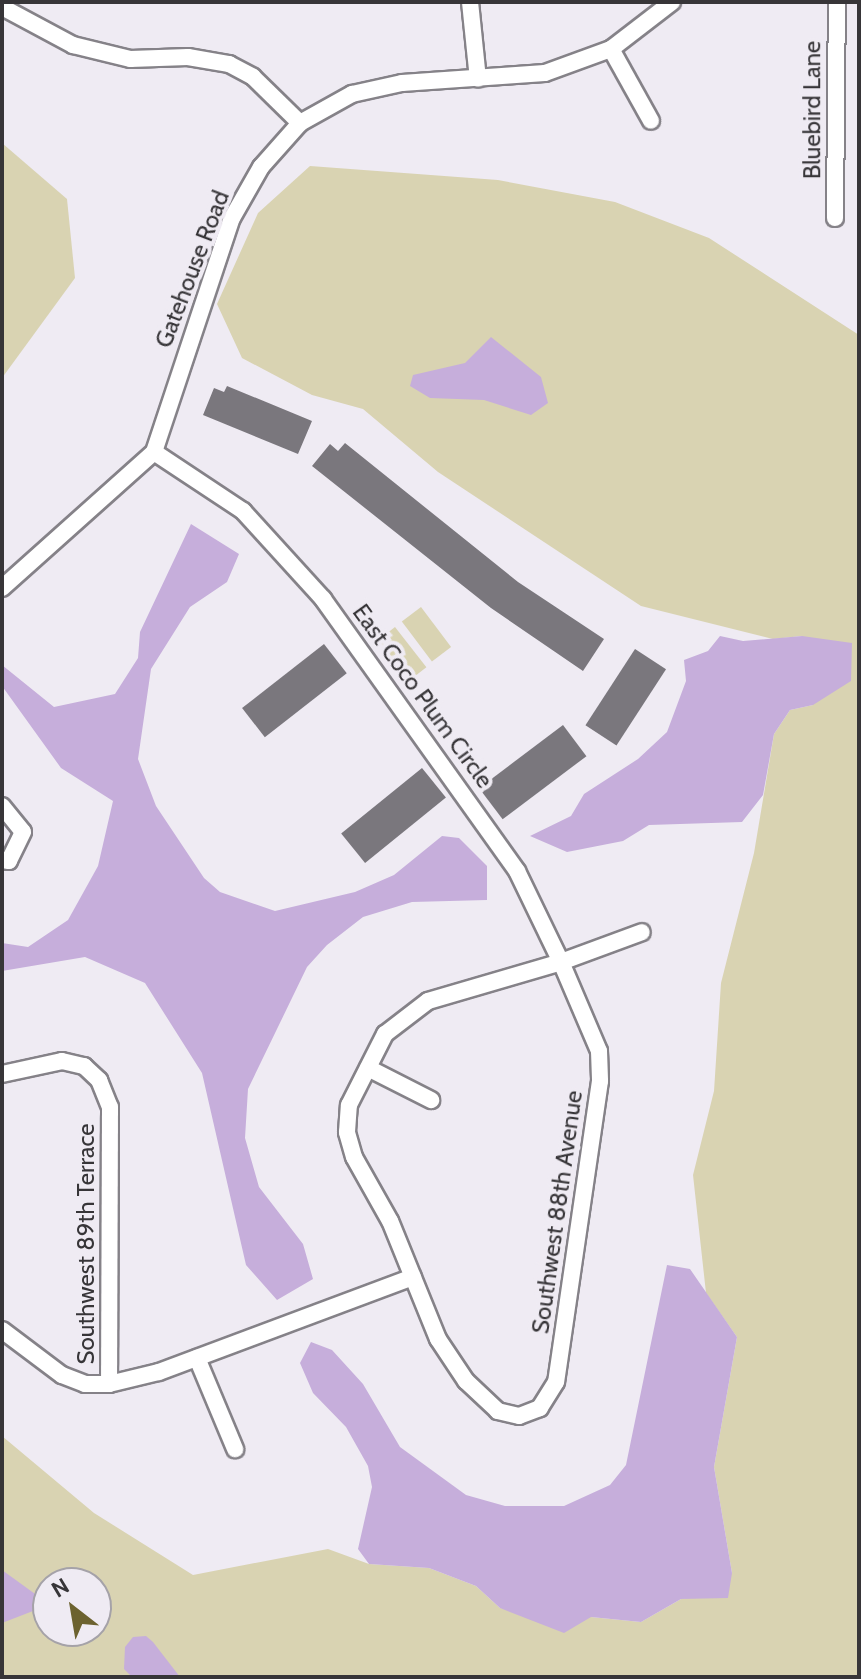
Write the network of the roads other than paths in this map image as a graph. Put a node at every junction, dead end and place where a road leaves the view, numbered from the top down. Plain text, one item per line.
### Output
1 (470, 2) edge
2 (672, 2) edge
3 (837, 2) edge
4 (2, 7) edge
5 (611, 49) junction
6 (478, 79) junction
7 (651, 121) dead end
8 (300, 123) junction
9 (835, 218) dead end
10 (154, 452) junction
11 (2, 588) edge
12 (2, 806) edge
13 (2, 860) edge
14 (642, 932) dead end
15 (561, 962) junction
16 (587, 1021) joint
17 (368, 1068) junction
18 (2, 1074) edge
19 (431, 1100) dead end
20 (413, 1277) junction
21 (2, 1330) edge
22 (197, 1358) junction
23 (109, 1384) junction
24 (235, 1449) dead end

1 - 6 street
2 - 5 street, Gatehouse Road
3 - 9 street, Bluebird Lane
4 - 8 street
5 - 6 street, Gatehouse Road
5 - 7 street
6 - 8 street, Gatehouse Road
8 - 10 street, Gatehouse Road
10 - 11 street, Gatehouse Road
10 - 15 street, East Coco Plum Circle
12 - 13 street
14 - 15 street
15 - 16 street, East Coco Plum Circle
15 - 17 street
16 - 20 street, Southwest 88th Avenue
17 - 19 street
17 - 20 street
18 - 23 street, Southwest 89th Terrace
20 - 22 street
21 - 23 street
22 - 23 street
22 - 24 street

